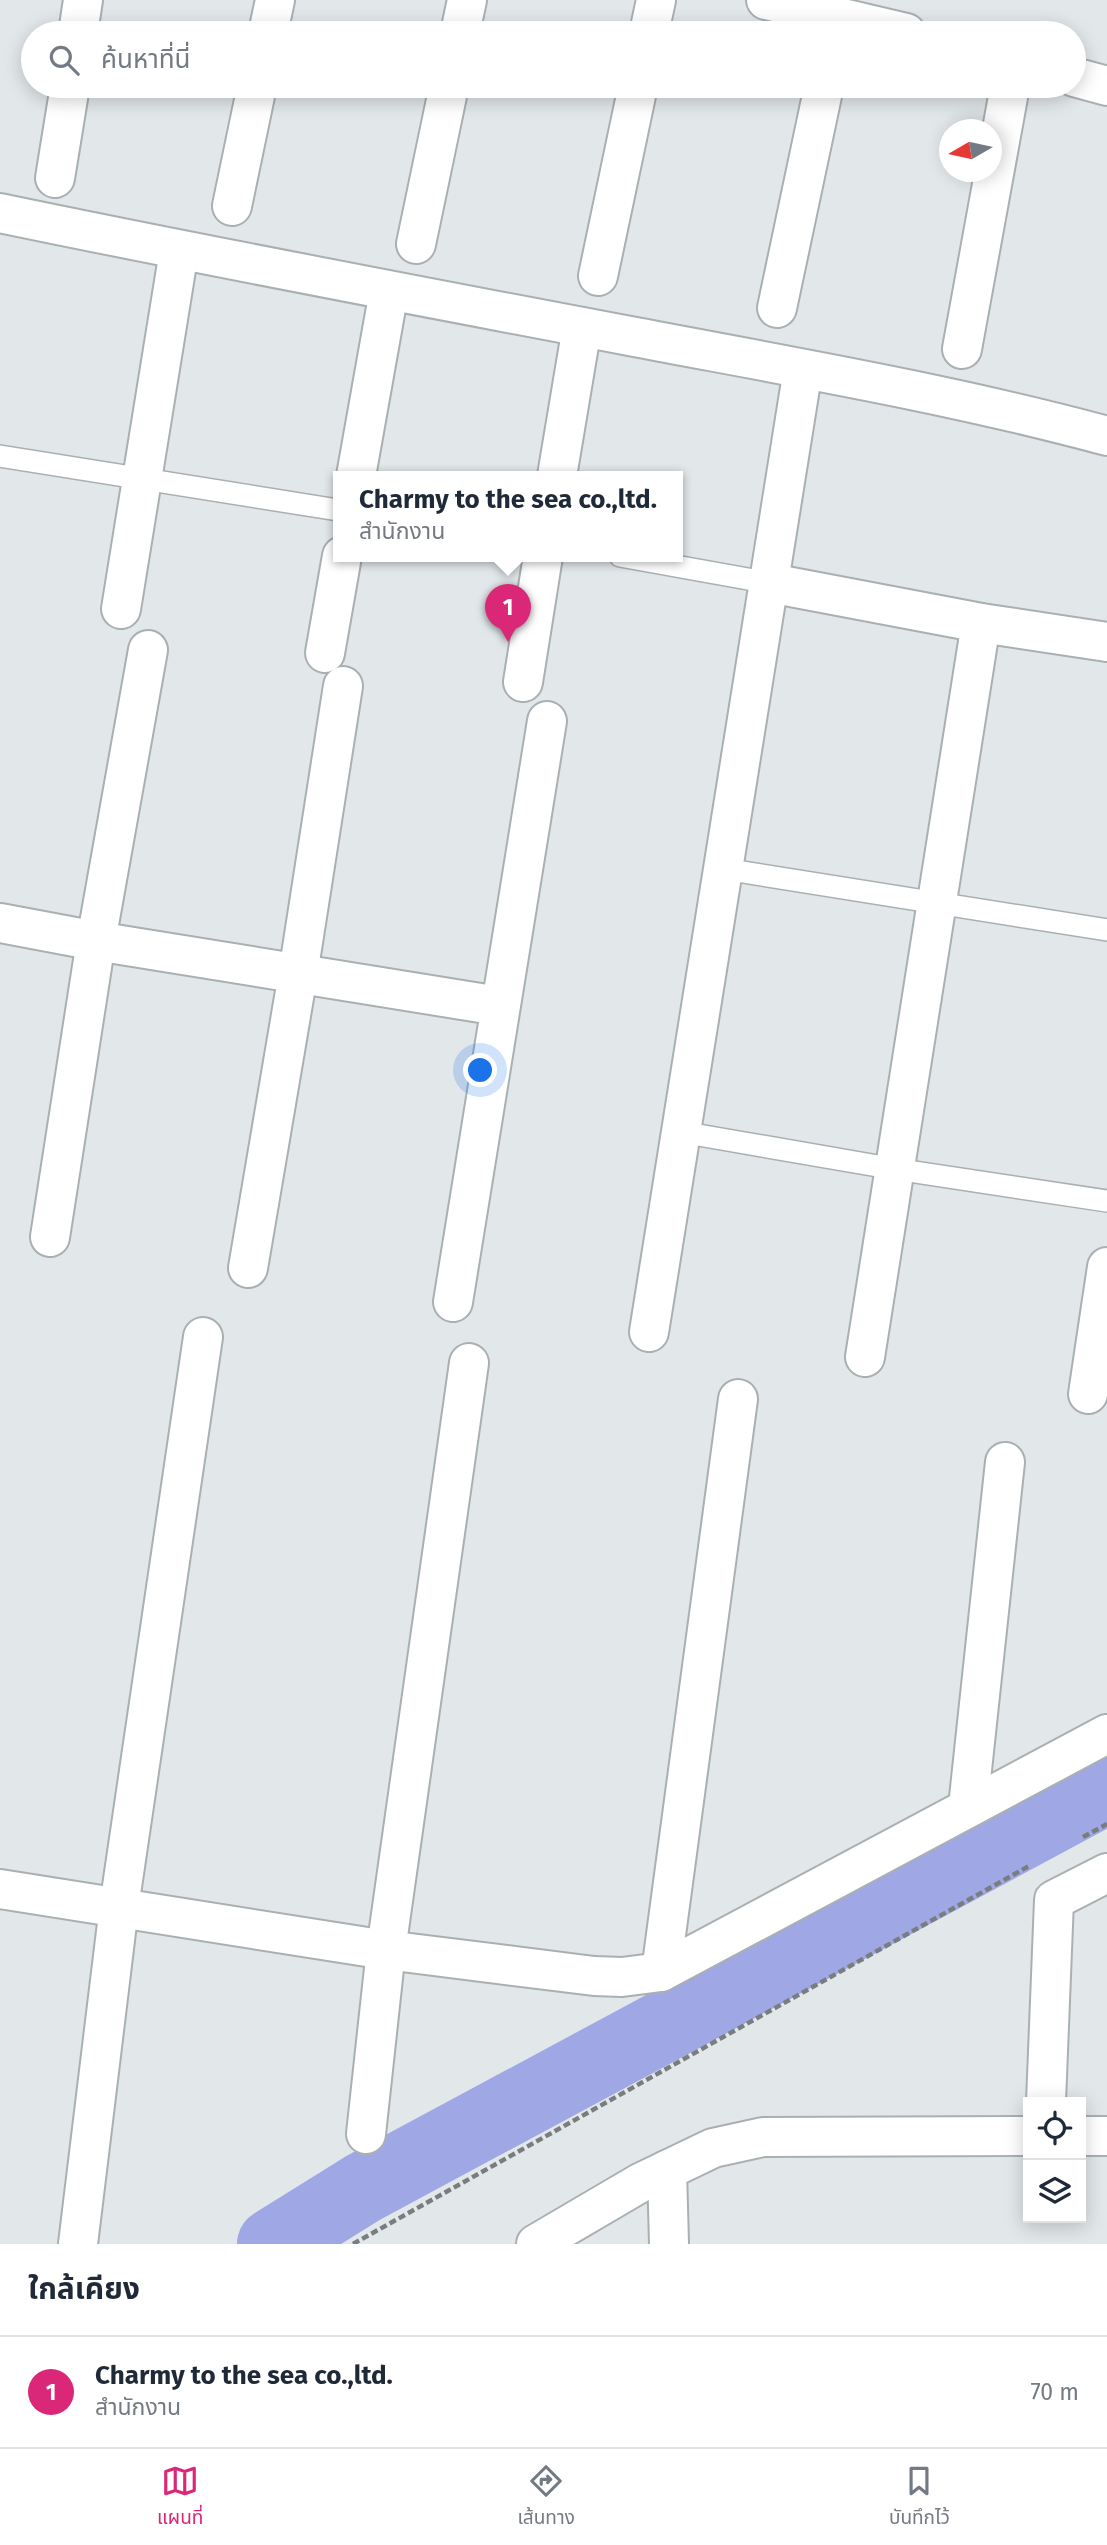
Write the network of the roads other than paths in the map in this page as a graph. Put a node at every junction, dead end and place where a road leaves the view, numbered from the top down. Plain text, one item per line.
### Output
1 (83, 0) edge
2 (275, 0) edge
3 (467, 0) edge
4 (656, 0) edge
5 (766, 0) edge
6 (80, 21) edge
7 (271, 21) edge
8 (463, 21) edge
9 (652, 21) edge
10 (828, 21) edge
11 (1086, 80) edge
12 (1107, 86) edge
13 (68, 98) edge
14 (254, 98) edge
15 (446, 98) edge
16 (635, 98) edge
17 (821, 98) edge
18 (1008, 98) edge
19 (55, 178) dead end
20 (232, 206) dead end
21 (0, 213) edge
22 (416, 244) dead end
23 (179, 251) junction
24 (598, 276) dead end
25 (389, 291) junction
26 (777, 308) dead end
27 (582, 327) junction
28 (962, 349) dead end
29 (803, 369) junction
30 (1107, 436) edge
31 (0, 456) edge
32 (357, 471) edge
33 (558, 471) edge
34 (142, 477) junction
35 (333, 509) edge
36 (341, 562) edge
37 (542, 562) edge
38 (653, 562) edge
39 (770, 583) junction
40 (121, 609) dead end
41 (981, 623) junction
42 (1107, 642) edge
43 (148, 650) dead end
44 (325, 653) dead end
45 (523, 682) dead end
46 (342, 686) dead end
47 (547, 721) dead end
48 (724, 869) junction
49 (937, 902) junction
50 (0, 923) edge
51 (1107, 930) edge
52 (96, 941) junction
53 (298, 974) junction
54 (499, 1006) junction
55 (681, 1132) junction
56 (895, 1169) junction
57 (1107, 1201) edge
58 (50, 1237) dead end
59 (248, 1268) dead end
60 (1107, 1268) edge
61 (453, 1301) dead end
62 (649, 1332) dead end
63 (203, 1337) dead end
64 (865, 1357) dead end
65 (469, 1363) dead end
66 (1088, 1394) dead end
67 (738, 1399) dead end
68 (1005, 1462) dead end
69 (1107, 1734) edge
70 (968, 1807) junction
71 (1107, 1873) edge
72 (0, 1889) edge
73 (119, 1908) junction
74 (386, 1950) junction
75 (661, 1972) junction
76 (1045, 2097) edge
77 (366, 2134) dead end
78 (1023, 2136) edge
79 (1086, 2136) edge
80 (1107, 2136) edge
81 (667, 2170) junction
82 (78, 2244) edge
83 (536, 2244) edge
84 (669, 2244) edge

1 - 6 street
2 - 7 street
3 - 8 street
4 - 9 street
5 - 10 street
11 - 12 street
13 - 19 street
14 - 20 street
15 - 22 street
16 - 24 street
17 - 26 street
18 - 28 street
21 - 23 street
23 - 25 street
23 - 34 street
25 - 27 street
25 - 32 street
27 - 29 street
27 - 33 street
29 - 30 street
29 - 39 street
31 - 34 lane
34 - 35 lane
34 - 40 street
36 - 44 street
37 - 45 street
38 - 39 lane
39 - 41 street
39 - 48 street
41 - 42 street
41 - 49 street
43 - 52 street
46 - 53 street
47 - 54 street
48 - 49 lane
48 - 55 street
49 - 51 lane
49 - 56 street
50 - 52 street
52 - 53 street
52 - 58 street
53 - 54 street
53 - 59 street
54 - 61 street
55 - 56 lane
55 - 62 street
56 - 57 lane
56 - 64 street
60 - 66 street
63 - 73 street
65 - 74 street
67 - 75 street
68 - 70 street
69 - 70 street
70 - 75 street
71 - 76 street
72 - 73 street
73 - 74 street
73 - 82 street
74 - 75 street
74 - 77 street
78 - 81 street
79 - 80 street
81 - 83 street
81 - 84 street

